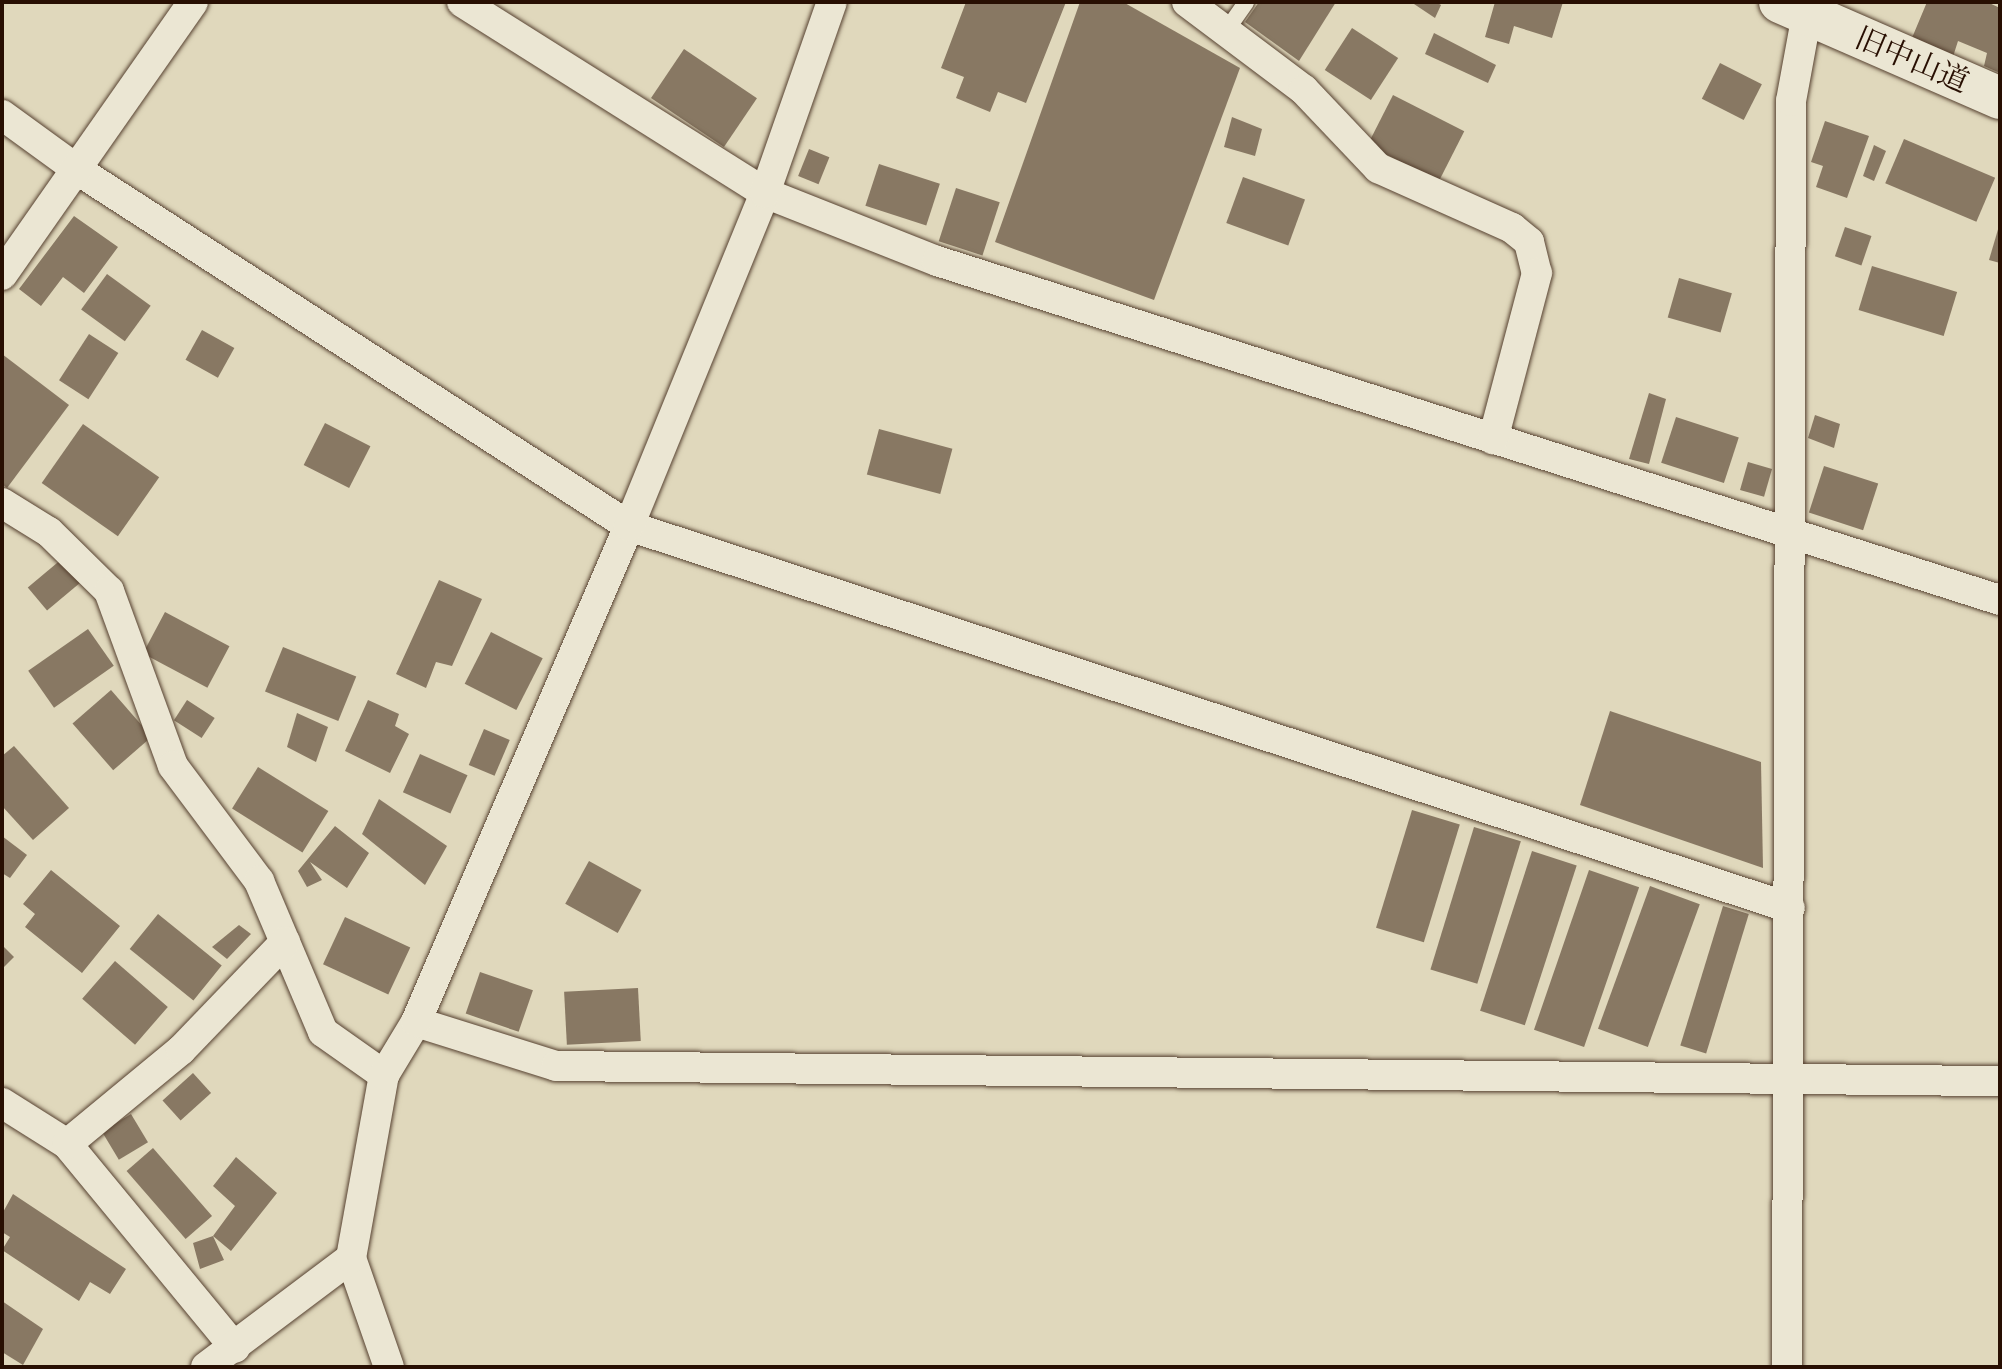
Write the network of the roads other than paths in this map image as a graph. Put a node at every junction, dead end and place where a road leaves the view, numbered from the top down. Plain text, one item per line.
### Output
1 (193, 2) edge
2 (462, 2) edge
3 (832, 2) edge
4 (1187, 2) edge
5 (1246, 2) edge
6 (1793, 8) edge
7 (1226, 31) junction
8 (2000, 98) edge
9 (2, 115) edge
10 (79, 171) junction
11 (765, 193) junction
12 (2, 275) edge
13 (1493, 439) junction
14 (2, 503) edge
15 (629, 526) junction
16 (1792, 536) junction
17 (2000, 600) edge
18 (1790, 908) junction
19 (285, 942) junction
20 (416, 1022) junction
21 (384, 1075) junction
22 (1790, 1079) junction
23 (2000, 1081) edge
24 (2, 1103) edge
25 (67, 1144) junction
26 (351, 1258) junction
27 (235, 1348) junction
28 (206, 1367) edge
29 (389, 1367) edge
30 (1787, 1367) edge

1 - 10 street
2 - 11 street
3 - 11 street
4 - 7 street
5 - 7 lane
6 - 8 main road, 旧中山道
6 - 16 street
7 - 13 street
9 - 10 street
10 - 12 street
10 - 15 street
11 - 13 street
11 - 15 street
13 - 16 street
14 - 19 street
15 - 18 street
15 - 20 street
16 - 17 street
16 - 18 street
18 - 22 street
19 - 21 street
19 - 25 street
20 - 21 street
20 - 22 street
21 - 26 street
22 - 23 street
22 - 30 street
24 - 25 street
25 - 27 street
26 - 27 street
26 - 29 street
27 - 28 street

